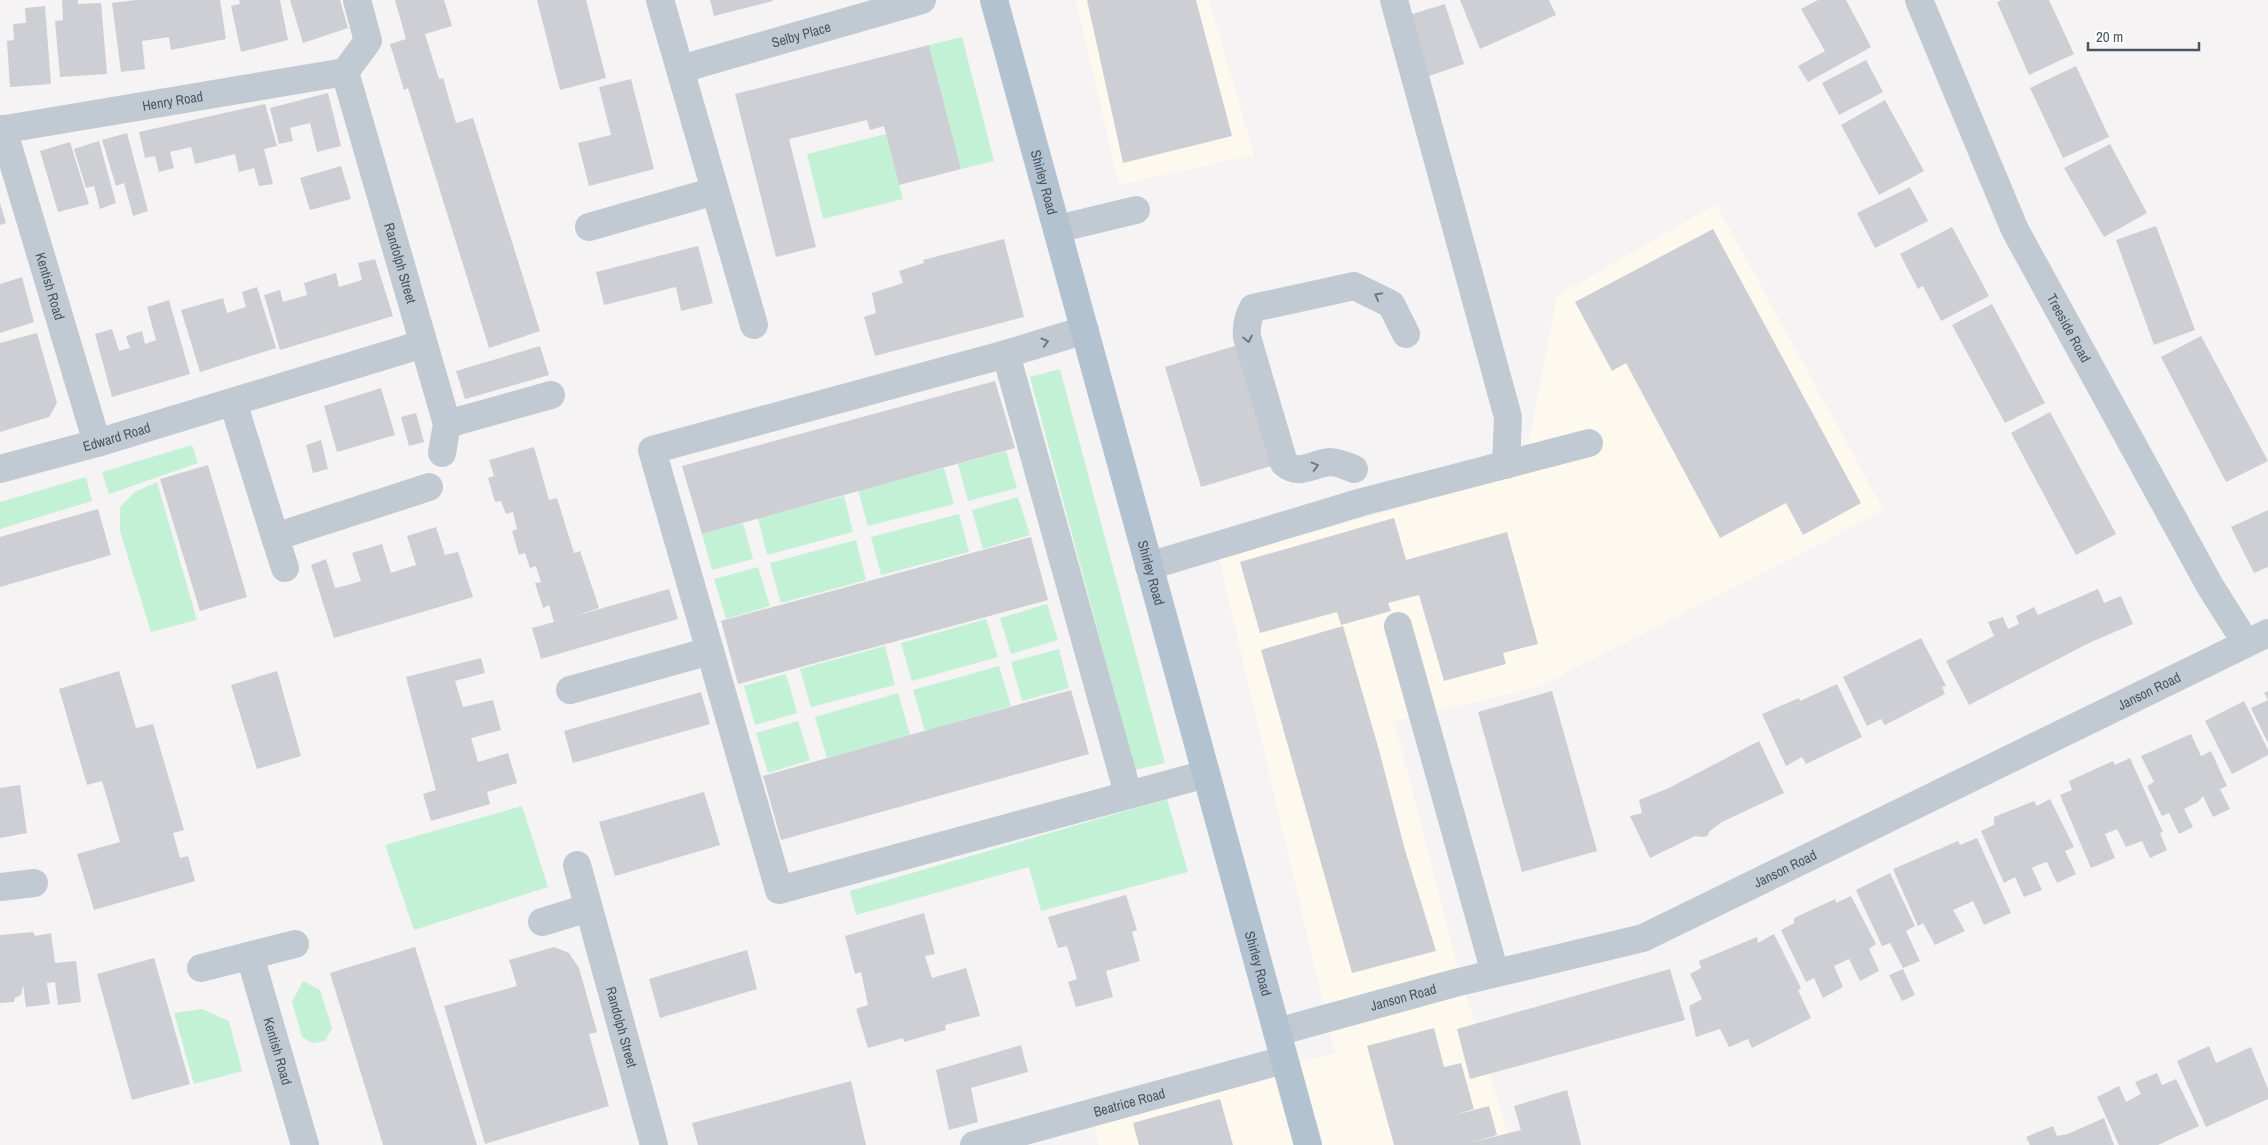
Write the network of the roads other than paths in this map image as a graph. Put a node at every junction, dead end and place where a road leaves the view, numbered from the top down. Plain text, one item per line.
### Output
1 (357, 0) edge
2 (660, 0) edge
3 (922, 0) edge
4 (994, 0) edge
5 (1394, 0) edge
6 (1919, 0) edge
7 (681, 70) junction
8 (345, 72) junction
9 (1, 130) edge
10 (715, 191) junction
11 (1136, 210) dead end
12 (589, 227) dead end
13 (1057, 229) junction
14 (754, 325) dead end
15 (1085, 330) junction
16 (1406, 334) dead end
17 (423, 344) junction
18 (1006, 354) junction
19 (551, 395) dead end
20 (233, 402) junction
21 (447, 424) junction
22 (97, 443) junction
23 (1589, 443) dead end
24 (442, 453) dead end
25 (1506, 465) junction
26 (0, 469) edge
27 (1354, 469) dead end
28 (429, 488) dead end
29 (275, 537) junction
30 (1149, 566) junction
31 (285, 568) dead end
32 (1398, 626) dead end
33 (2257, 638) edge
34 (710, 651) junction
35 (570, 690) dead end
36 (1206, 774) junction
37 (1128, 794) junction
38 (577, 866) dead end
39 (34, 883) dead end
40 (0, 887) edge
41 (588, 908) junction
42 (542, 922) dead end
43 (295, 944) dead end
44 (250, 956) junction
45 (202, 968) dead end
46 (1495, 973) junction
47 (1277, 1032) junction
48 (1284, 1060) junction
49 (306, 1145) edge
50 (654, 1145) edge
51 (974, 1145) edge
52 (1308, 1145) edge

1 - 8 street
2 - 7 street
3 - 7 street, Selby Place
4 - 13 main road, Shirley Road
5 - 25 street
6 - 33 street, Treeside Road
7 - 10 street
8 - 9 street, Henry Road
8 - 17 street, Randolph Street
9 - 22 street, Kentish Road
10 - 12 street
10 - 14 street
11 - 13 street
13 - 15 main road, Shirley Road
18 -> 15 street
15 - 30 main road, Shirley Road
16 -> 27 street
17 - 20 street, Edward Road
17 - 21 street, Randolph Street
18 - 34 street
18 - 37 street
19 - 21 street
20 - 22 street, Edward Road
20 - 29 street
21 - 24 street, Randolph Street
22 - 26 street, Edward Road
23 - 25 street
25 - 30 street
28 - 29 street
29 - 31 street
30 - 36 main road, Shirley Road
32 - 46 street
33 - 46 street, Janson Road
34 - 35 street
34 - 37 street
36 - 37 street
36 - 47 main road, Shirley Road
38 - 41 street, Randolph Street
39 - 40 street
41 - 42 street
41 - 50 street, Randolph Street
43 - 44 street
44 - 45 street
44 - 49 street, Kentish Road
46 - 47 street, Janson Road
47 - 48 main road, Shirley Road
48 - 51 street, Beatrice Road
48 - 52 main road, Shirley Road

